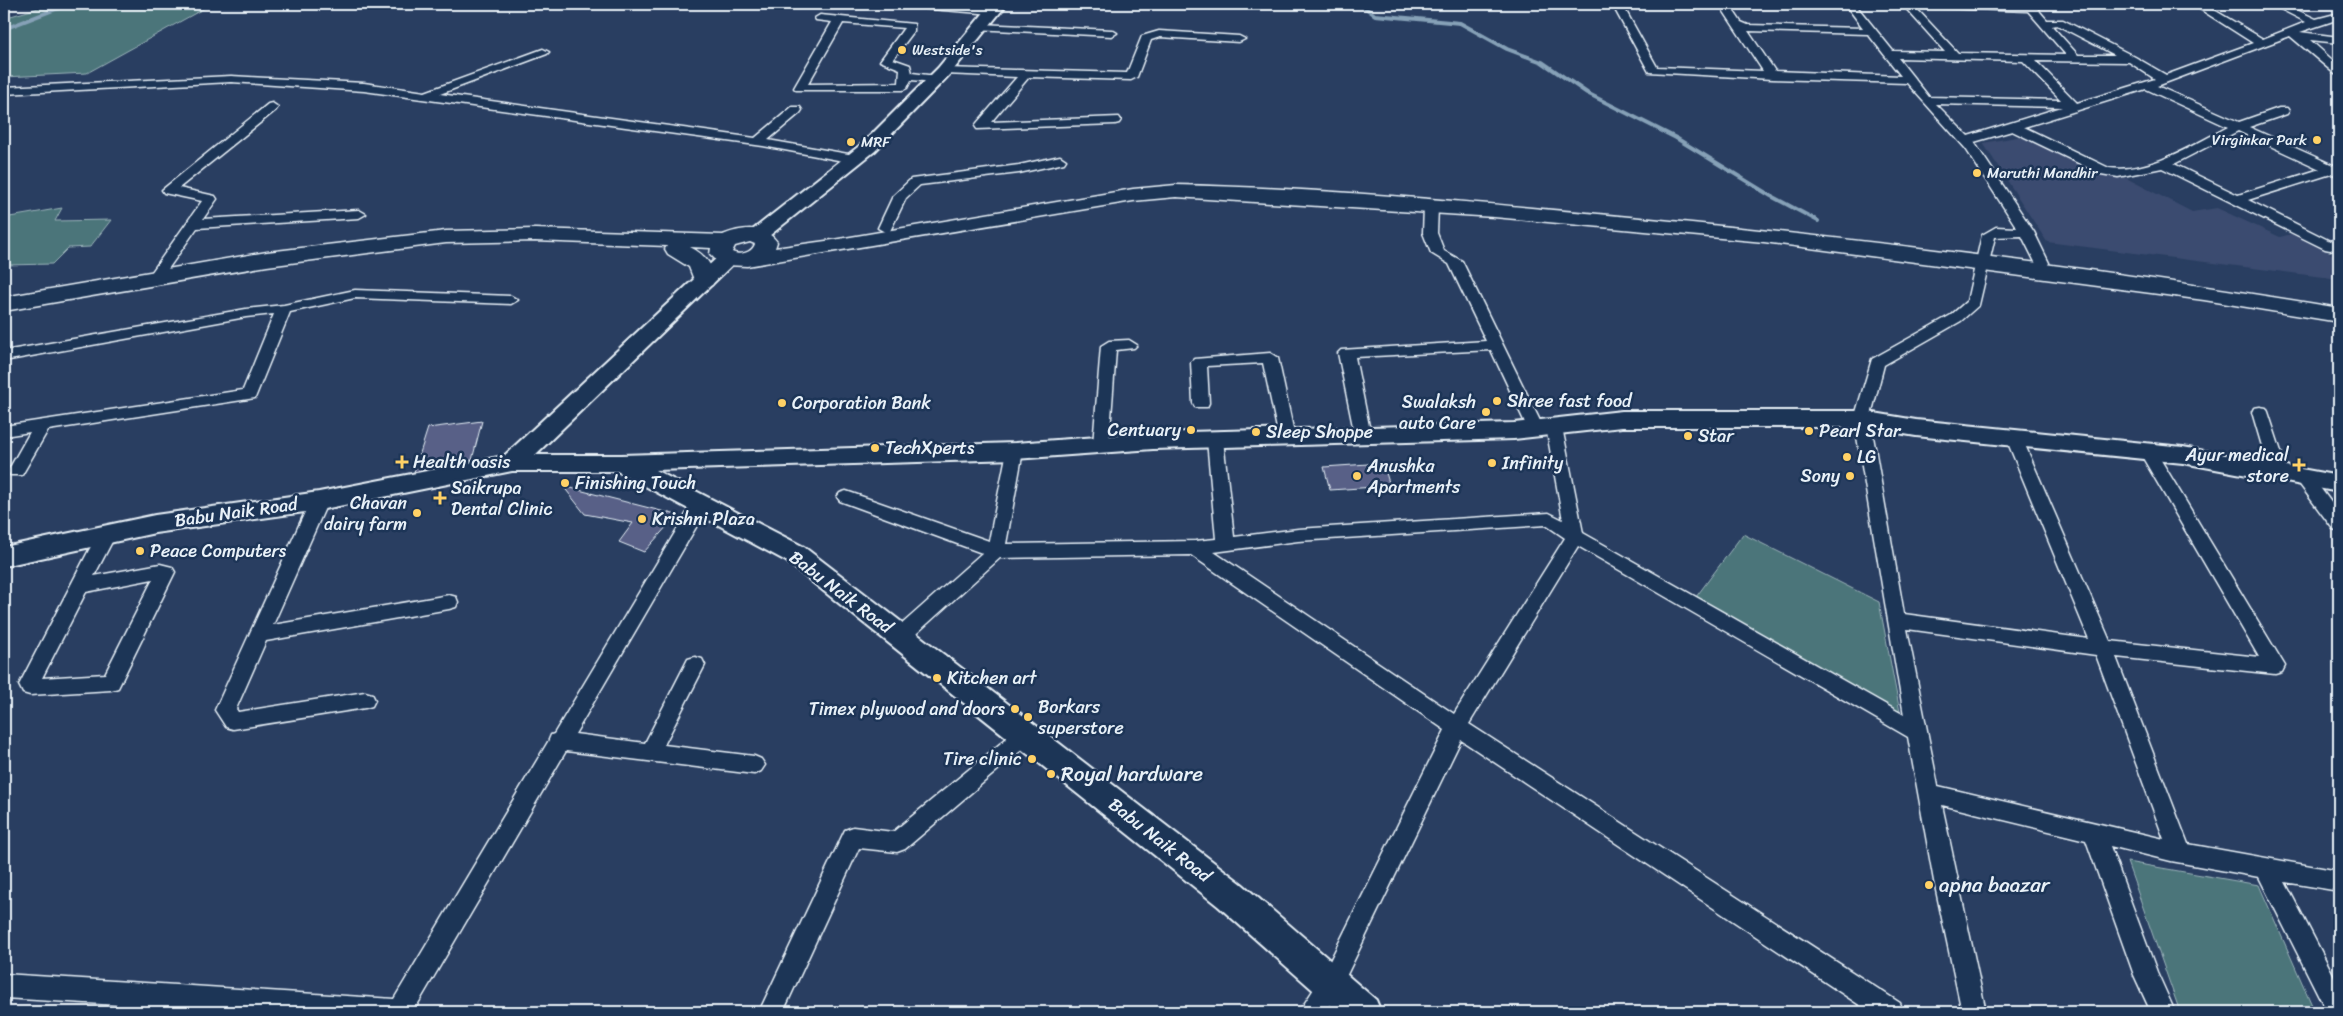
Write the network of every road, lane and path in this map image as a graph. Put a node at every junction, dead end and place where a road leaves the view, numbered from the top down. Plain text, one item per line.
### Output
1 (5, 4) edge
2 (9, 4) edge
3 (906, 4) edge
4 (1617, 4) edge
5 (1724, 4) edge
6 (1850, 4) edge
7 (1907, 4) edge
8 (1917, 4) edge
9 (2197, 4) edge
10 (2276, 4) edge
11 (1966, 5) edge
12 (996, 7) edge
13 (2339, 16) edge
14 (820, 18) dead end
15 (839, 20) junction
16 (2044, 23) junction
17 (2316, 23) junction
18 (1738, 24) junction
19 (980, 27) junction
20 (1871, 31) junction
21 (1112, 33) dead end
22 (2286, 34) junction
23 (2298, 36) junction
24 (1239, 39) dead end
25 (2339, 40) edge
26 (2262, 43) junction
27 (543, 52) dead end
28 (1890, 54) junction
29 (1954, 56) junction
30 (2026, 58) junction
31 (2075, 58) junction
32 (2131, 59) junction
33 (2339, 72) edge
34 (1026, 73) junction
35 (940, 75) junction
36 (906, 76) junction
37 (1772, 76) junction
38 (1912, 80) junction
39 (2164, 80) junction
40 (2146, 85) junction
41 (4, 91) edge
42 (427, 95) junction
43 (1926, 100) junction
44 (2073, 105) junction
45 (272, 107) dead end
46 (796, 110) dead end
47 (2283, 111) dead end
48 (1115, 120) dead end
49 (2012, 126) junction
50 (2238, 127) junction
51 (759, 140) junction
52 (1965, 141) junction
53 (854, 159) junction
54 (1060, 160) dead end
55 (2164, 164) junction
56 (2337, 170) edge
57 (2236, 200) junction
58 (1431, 207) junction
59 (359, 214) dead end
60 (193, 224) junction
61 (885, 228) junction
62 (2027, 232) junction
63 (761, 239) junction
64 (2336, 247) edge
65 (676, 248) junction
66 (725, 250) junction
67 (751, 258) junction
68 (1982, 260) junction
69 (2042, 263) junction
70 (156, 276) junction
71 (704, 280) junction
72 (511, 300) dead end
73 (4, 304) edge
74 (2339, 306) edge
75 (284, 309) junction
76 (4, 313) edge
77 (2339, 315) edge
78 (1129, 345) dead end
79 (1496, 345) junction
80 (4, 356) edge
81 (1202, 403) dead end
82 (2260, 412) dead end
83 (1862, 419) junction
84 (43, 425) junction
85 (1545, 428) junction
86 (4, 430) edge
87 (1363, 436) junction
88 (1288, 438) junction
89 (2014, 438) junction
90 (1215, 440) junction
91 (1101, 445) junction
92 (1015, 451) junction
93 (2147, 451) junction
94 (512, 463) junction
95 (621, 463) junction
96 (16, 470) dead end
97 (2279, 473) junction
98 (2304, 478) junction
99 (2339, 484) edge
100 (846, 497) dead end
101 (319, 501) junction
102 (700, 505) junction
103 (2339, 525) edge
104 (107, 534) junction
105 (1575, 536) junction
106 (1226, 544) junction
107 (1195, 548) junction
108 (996, 551) junction
109 (4, 557) edge
110 (80, 586) junction
111 (449, 602) dead end
112 (1896, 620) junction
113 (259, 635) junction
114 (900, 637) junction
115 (2103, 648) junction
116 (695, 665) dead end
117 (365, 700) dead end
118 (1457, 727) junction
119 (1918, 733) junction
120 (1026, 735) junction
121 (558, 741) junction
122 (650, 753) junction
123 (754, 765) dead end
124 (1930, 793) junction
125 (2094, 832) junction
126 (2180, 852) junction
127 (2266, 868) junction
128 (2339, 881) edge
129 (1331, 983) junction
130 (4, 986) edge
131 (2339, 1010) edge
132 (401, 1012) edge
133 (772, 1012) edge
134 (1311, 1012) edge
135 (1364, 1012) edge
136 (1891, 1012) edge
137 (1974, 1012) edge
138 (2163, 1012) edge

1 - 2 street
3 - 12 street
4 - 37 street
5 - 18 street
6 - 20 street
7 - 29 street
8 - 11 street
9 - 26 street
10 - 17 street
11 - 16 street
12 - 19 main road
13 - 17 street
14 - 15 street
15 - 36 street
15 - 36 street
16 - 31 street
16 - 32 street
17 - 22 street
18 - 20 street
18 - 37 street
19 - 21 street
19 - 35 main road
20 - 28 street
22 - 23 street
22 - 26 street
23 - 25 street
23 - 33 street
24 - 34 street
26 - 39 street
27 - 42 street
28 - 29 street
28 - 38 street
29 - 30 street
30 - 31 street
30 - 44 street
31 - 32 street
32 - 39 street
34 - 35 street
34 - 48 street
35 - 36 street
35 - 53 main road
37 - 38 street
38 - 43 street
39 - 40 street
40 - 44 street
40 - 50 street
41 - 42 street
42 - 51 street
43 - 44 street
43 - 52 street
44 - 49 street
45 - 60 street
46 - 51 street
47 - 50 street
49 - 52 street
49 - 55 street
50 - 55 street
50 - 56 street
51 - 53 street
52 - 62 street
53 - 63 main road
54 - 61 street
55 - 57 street
56 - 57 street
57 - 64 street
58 - 67 main road
58 - 68 main road
58 - 79 street
59 - 60 street
60 - 70 street
61 - 63 main road
61 - 68 main road
62 - 68 street
62 - 69 street
63 - 66 main road
63 - 67 main road
65 - 66 main road
65 - 71 main road
65 - 76 main road
66 - 67 main road
66 - 70 main road
66 - 71 main road
68 - 69 main road
68 - 77 main road
68 - 83 street
69 - 74 main road
70 - 73 main road
71 - 94 main road
72 - 75 street
75 - 80 street
75 - 84 street
78 - 91 street
79 - 85 street
79 - 87 street
81 - 88 street
82 - 97 street
83 - 85 main road
83 - 89 main road
83 - 112 street
84 - 86 street
84 - 96 street
85 - 87 main road
85 - 105 street
87 - 88 main road
88 - 90 main road
89 - 93 main road
89 - 115 street
90 - 91 main road
90 - 106 street
91 - 92 main road
92 - 95 main road
92 - 108 street
93 - 97 main road
93 - 115 street
94 - 95 main road, Babu Naik Road
94 - 101 main road, Babu Naik Road
95 - 102 main road, Babu Naik Road
97 - 98 main road
98 - 99 main road
98 - 103 street
100 - 108 street
101 - 104 main road, Babu Naik Road
101 - 113 street
102 - 114 main road, Babu Naik Road
102 - 121 street
104 - 109 main road, Babu Naik Road
104 - 110 street
105 - 106 street
105 - 118 street
105 - 119 street
106 - 107 street
107 - 108 street
107 - 118 street
108 - 114 street
110 - 110 street
111 - 113 street
112 - 115 street
112 - 119 street
113 - 117 street
114 - 120 main road, Babu Naik Road
115 - 126 street
116 - 122 street
118 - 129 street
118 - 136 street
119 - 124 street
120 - 129 main road, Babu Naik Road
120 - 133 street
121 - 122 street
121 - 132 street
122 - 123 street
124 - 125 street
124 - 137 street
125 - 126 street
125 - 138 street
126 - 127 street
127 - 128 street
127 - 131 street
129 - 134 street
129 - 135 main road, Babu Naik Road
130 - 132 street

